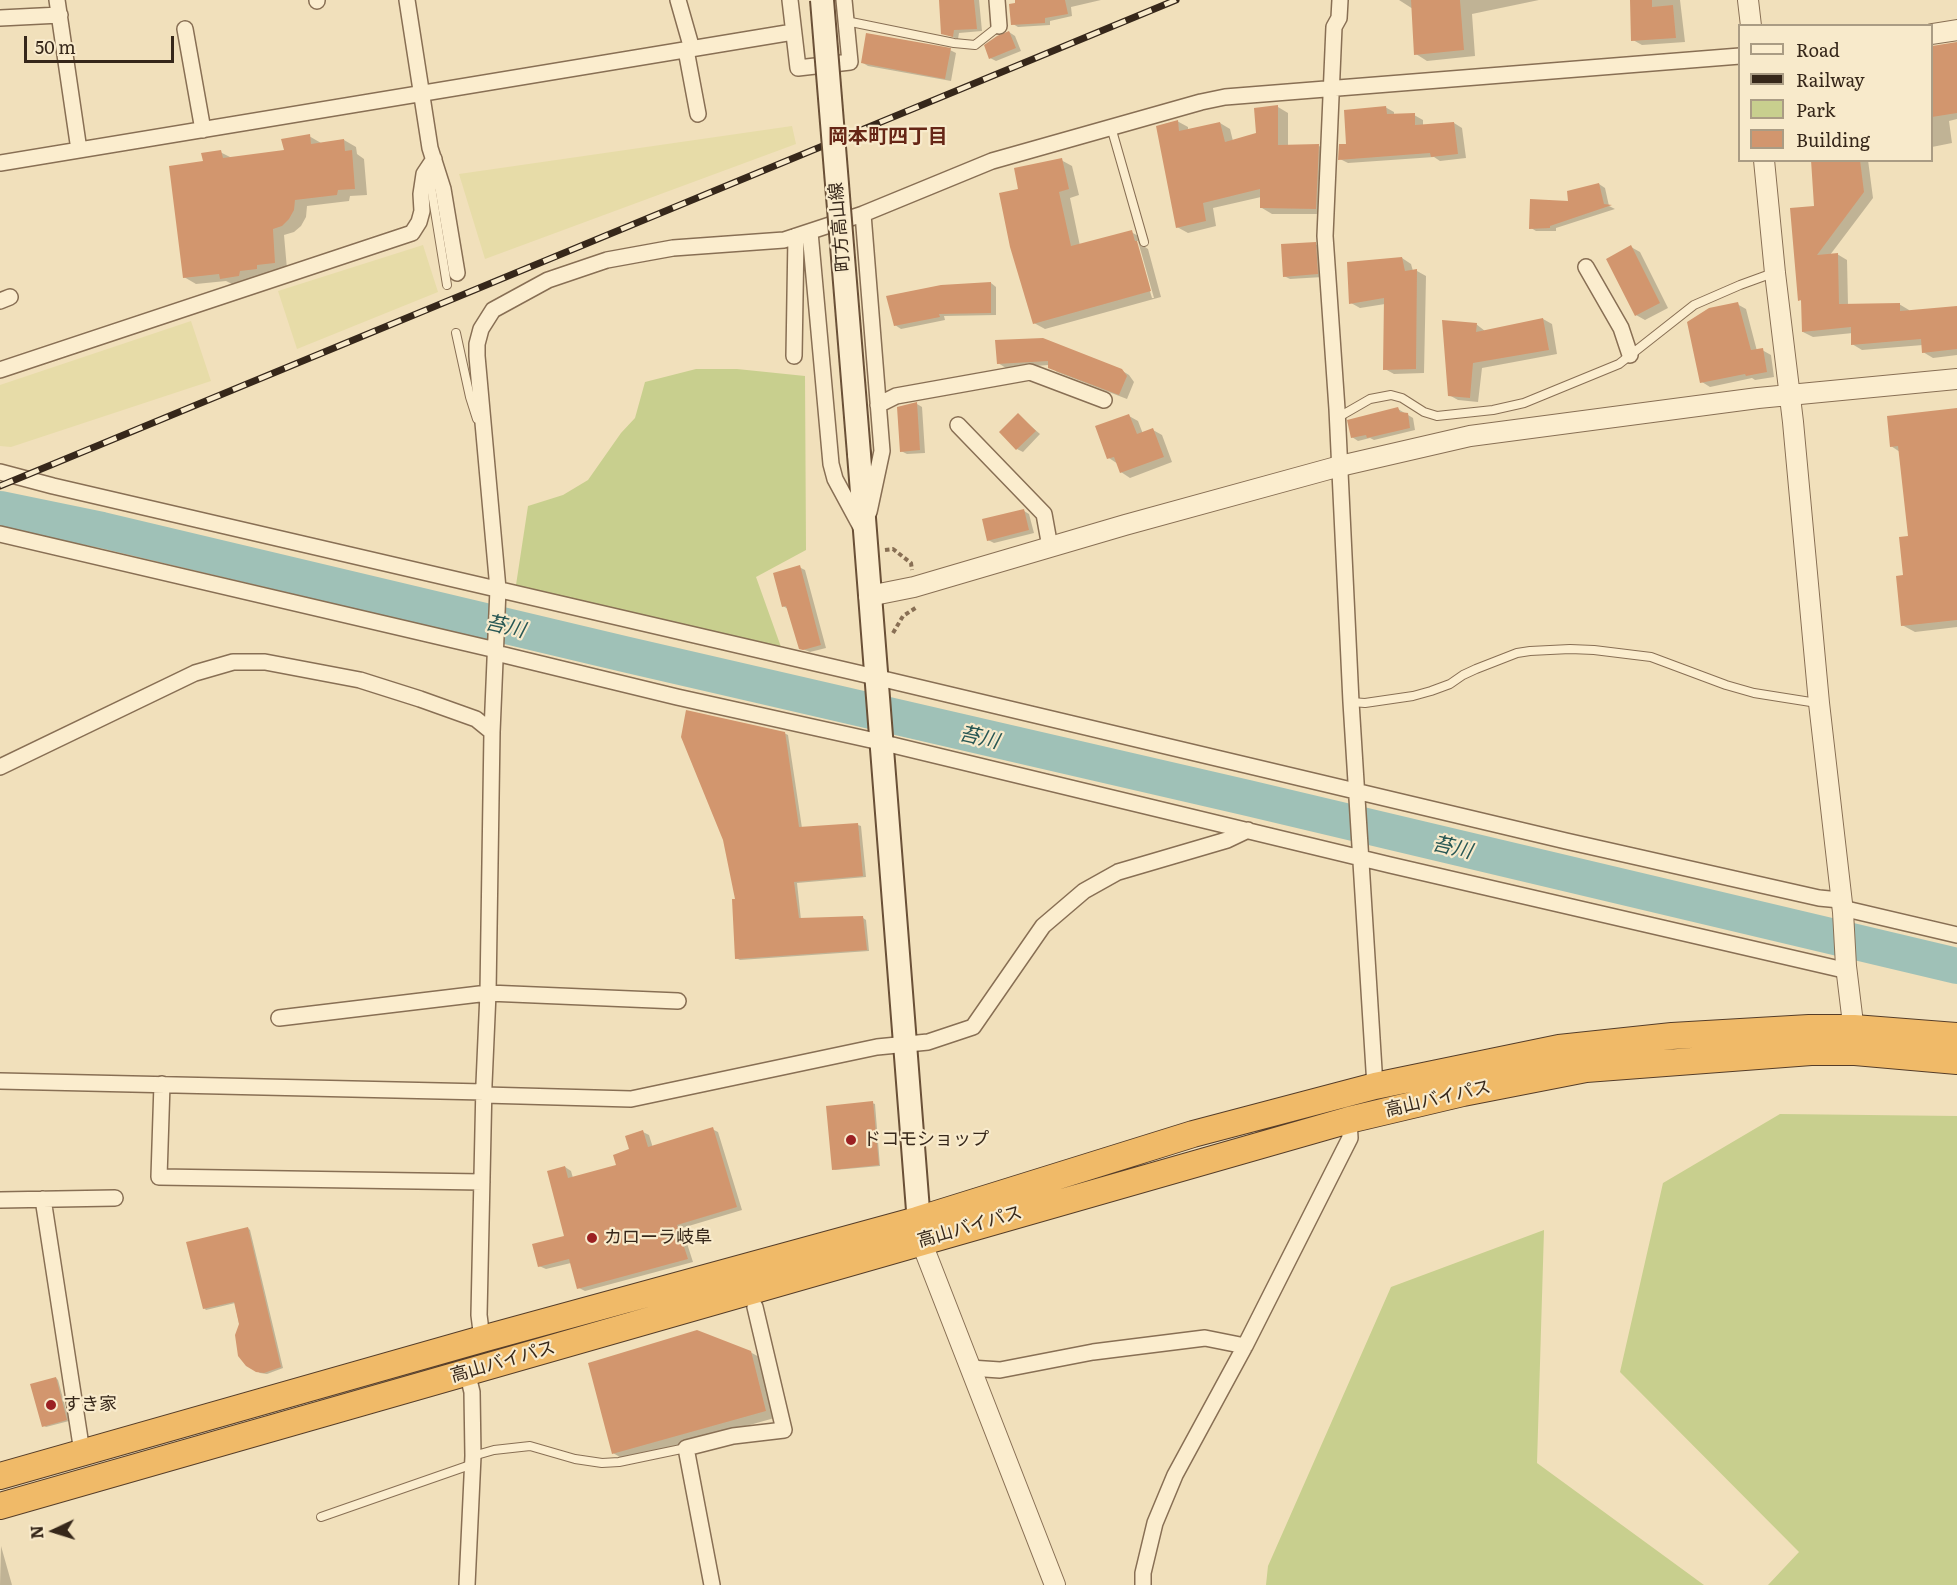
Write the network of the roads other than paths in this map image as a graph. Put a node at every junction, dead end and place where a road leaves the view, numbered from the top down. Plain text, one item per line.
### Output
1 (407, 0) edge
2 (678, 0) edge
3 (790, 0) edge
4 (822, 0) edge
5 (844, 0) edge
6 (997, 0) edge
7 (1340, 0) edge
8 (1748, 0) edge
9 (58, 7) edge
10 (0, 18) edge
11 (846, 21) junction
12 (1751, 24) edge
13 (999, 26) joint
14 (185, 29) dead end
15 (1957, 30) edge
16 (793, 32) junction
17 (1933, 34) edge
18 (689, 50) junction
19 (1738, 56) edge
20 (1333, 88) junction
21 (422, 94) junction
22 (698, 114) dead end
23 (1111, 127) junction
24 (203, 130) junction
25 (79, 150) junction
26 (1764, 162) edge
27 (0, 163) edge
28 (431, 163) junction
29 (863, 214) junction
30 (803, 234) junction
31 (1144, 242) dead end
32 (1586, 267) dead end
33 (457, 273) dead end
34 (1775, 273) junction
35 (447, 285) dead end
36 (456, 333) dead end
37 (1630, 355) junction
38 (794, 356) dead end
39 (0, 370) edge
40 (1957, 379) edge
41 (1790, 396) junction
42 (1104, 400) dead end
43 (878, 405) junction
44 (1337, 418) junction
45 (958, 424) dead end
46 (484, 440) junction
47 (1340, 466) junction
48 (0, 472) edge
49 (0, 534) edge
50 (865, 535) junction
51 (1050, 546) junction
52 (498, 593) junction
53 (869, 596) junction
54 (496, 649) junction
55 (876, 681) junction
56 (1352, 702) junction
57 (1819, 703) junction
58 (492, 732) junction
59 (880, 740) junction
60 (0, 767) edge
61 (1358, 795) junction
62 (1248, 830) junction
63 (1361, 854) junction
64 (1842, 907) junction
65 (1957, 935) edge
66 (1847, 969) junction
67 (488, 993) junction
68 (678, 1001) dead end
69 (279, 1017) dead end
70 (1957, 1036) edge
71 (1855, 1040) junction
72 (904, 1046) junction
73 (1957, 1061) edge
74 (0, 1081) edge
75 (162, 1084) junction
76 (1375, 1086) junction
77 (484, 1094) junction
78 (1348, 1119) junction
79 (482, 1182) junction
80 (43, 1198) junction
81 (115, 1198) dead end
82 (0, 1200) edge
83 (919, 1231) junction
84 (755, 1307) dead end
85 (482, 1339) junction
86 (1245, 1346) junction
87 (970, 1368) junction
88 (466, 1372) junction
89 (687, 1448) junction
90 (82, 1452) junction
91 (473, 1460) junction
92 (0, 1476) edge
93 (0, 1506) edge
94 (321, 1517) dead end
95 (467, 1585) edge
96 (712, 1585) edge
97 (1055, 1585) edge
98 (1143, 1585) edge

1 - 21 street
2 - 18 street
3 - 16 street
4 - 50 main road, 町方高山線, bridge
5 - 11 street
6 - 13 street
7 - 20 street
8 - 12 street
9 - 10 street
9 - 25 street
11 - 13 lane
11 - 16 street
14 - 24 street
15 - 17 street
16 - 18 street
18 - 21 street
18 - 22 street
19 - 20 street
20 - 23 street
20 - 44 street
21 - 24 street
21 - 28 street
23 - 29 street
23 - 31 lane
24 - 25 street
25 - 27 street
26 - 34 street
28 - 33 street
28 - 35 lane
28 - 39 street
29 - 30 street
29 - 43 street
30 - 38 street
30 - 46 street
30 - 50 street
32 - 37 street
34 - 37 lane
34 - 41 street
36 - 46 lane
37 - 44 lane
40 - 41 street
41 - 47 street
41 - 57 street
42 - 43 street
43 - 50 street
44 - 47 street
45 - 51 street
46 - 52 street
47 - 51 street
47 - 56 street
48 - 52 street
49 - 54 street
50 - 53 main road, 町方高山線
51 - 53 street
52 - 54 street
52 - 55 street
53 - 55 main road, 町方高山線
54 - 58 street
54 - 59 street
55 - 59 main road
55 - 61 street
56 - 57 lane
56 - 61 street
57 - 64 street
58 - 60 street
58 - 67 street
59 - 62 street
59 - 72 main road
61 - 63 street
61 - 64 street
62 - 63 street
62 - 72 street
63 - 66 street
63 - 76 street
64 - 65 street
64 - 66 street
66 - 71 street
67 - 68 street
67 - 69 street
67 - 77 street
70 - 71 highway, 高山バイパス
71 - 73 highway, 高山バイパス
71 - 76 highway, 高山バイパス
71 - 78 highway, 高山バイパス
72 - 77 street
72 - 83 main road
74 - 75 street
75 - 77 street
75 - 79 street
76 - 83 highway, 高山バイパス
77 - 79 street
78 - 83 highway, 高山バイパス
78 - 86 street
79 - 85 street
80 - 81 street
80 - 82 street
80 - 90 street
83 - 85 highway, 高山バイパス
83 - 87 street
83 - 88 highway, 高山バイパス
84 - 89 street
85 - 90 highway, 高山バイパス
86 - 87 street
86 - 98 street
87 - 97 street
88 - 91 street
88 - 93 highway, 高山バイパス
89 - 91 lane
89 - 96 street
90 - 92 highway, 高山バイパス
91 - 94 lane
91 - 95 street

